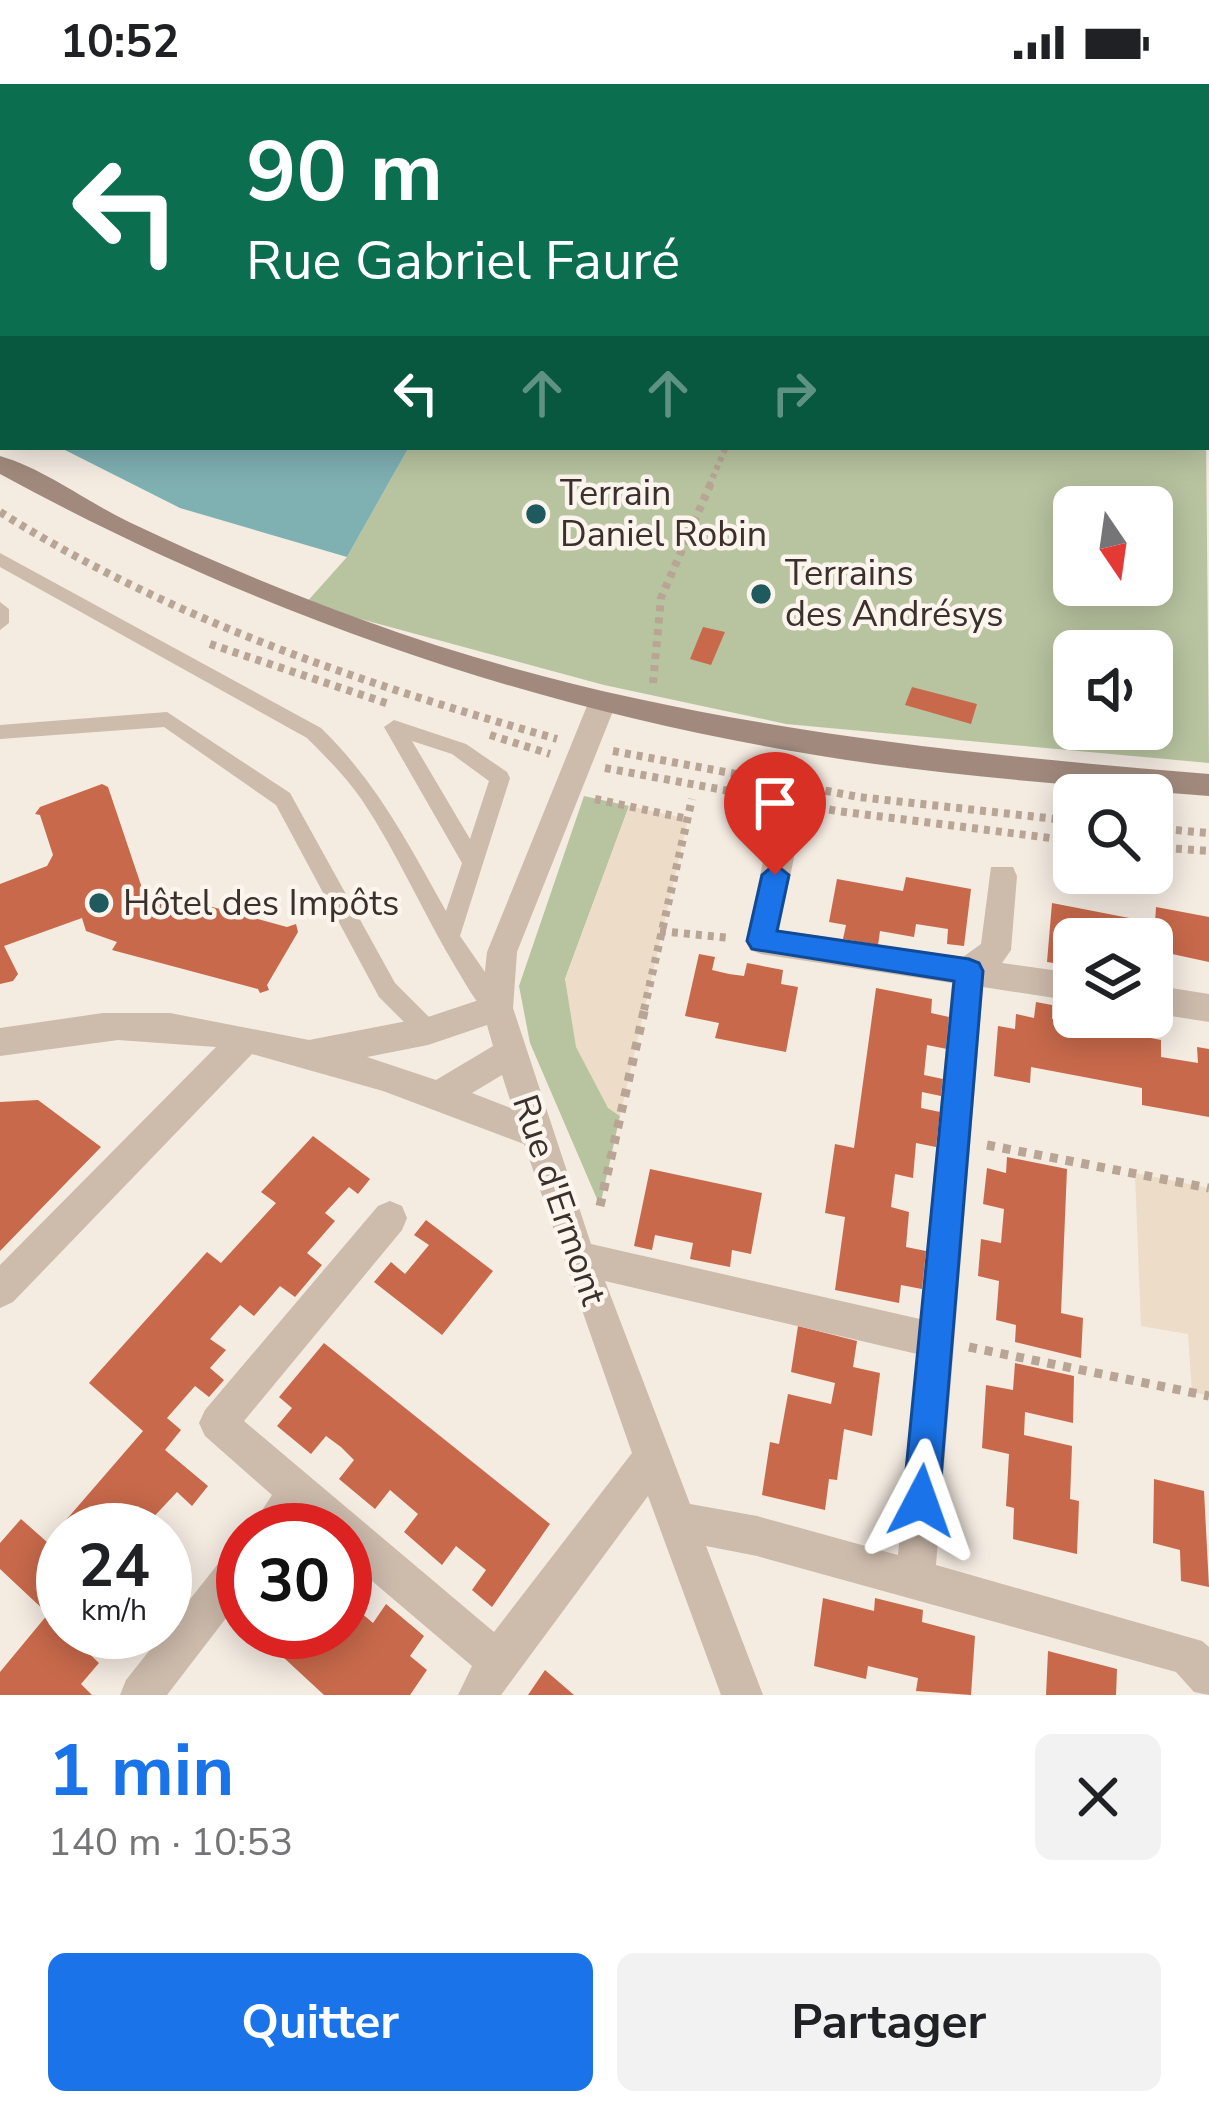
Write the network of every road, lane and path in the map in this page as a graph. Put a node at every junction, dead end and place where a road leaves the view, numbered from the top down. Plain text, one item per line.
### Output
1 (725, 450) edge
2 (0, 464) edge
3 (0, 512) edge
4 (0, 559) edge
5 (0, 609) edge
6 (0, 622) edge
7 (194, 638) dead end
8 (603, 701) junction
9 (409, 710) dead end
10 (644, 710) junction
11 (477, 731) dead end
12 (0, 732) edge
13 (578, 767) junction
14 (1209, 785) edge
15 (692, 799) dead end
16 (688, 819) junction
17 (1053, 819) edge
18 (1173, 830) edge
19 (1209, 833) edge
20 (1053, 839) edge
21 (782, 843) dead end
22 (1173, 848) edge
23 (1209, 851) edge
24 (473, 863) junction
25 (1002, 876) dead end
26 (660, 931) junction
27 (448, 940) junction
28 (761, 941) junction
29 (969, 971) junction
30 (1053, 984) edge
31 (1173, 1002) edge
32 (497, 1008) junction
33 (1209, 1008) edge
34 (428, 1030) junction
35 (244, 1041) junction
36 (0, 1042) edge
37 (309, 1053) junction
38 (509, 1054) junction
39 (439, 1096) junction
40 (534, 1132) junction
41 (956, 1139) junction
42 (1209, 1188) edge
43 (390, 1218) dead end
44 (583, 1259) junction
45 (0, 1290) edge
46 (933, 1340) junction
47 (1209, 1396) edge
48 (651, 1460) junction
49 (298, 1492) junction
50 (290, 1503) edge
51 (311, 1503) edge
52 (677, 1520) junction
53 (372, 1560) edge
54 (915, 1581) junction
55 (216, 1599) edge
56 (1195, 1676) edge
57 (488, 1678) edge
58 (141, 1695) edge
59 (742, 1695) edge

1 - 10 path
2 - 8 street
3 - 13 path
4 - 27 lane
5 - 6 lane
7 - 9 path
8 - 10 street
8 - 13 street, Rue d'Ermont
10 - 14 street
11 - 13 path
12 - 34 lane
13 - 16 path
13 - 17 path
13 - 20 path
13 - 32 street, Rue d'Ermont
15 - 16 path
16 - 26 path
18 - 19 path
21 - 28 street
22 - 23 path
24 - 24 lane
24 - 27 lane
25 - 29 street
26 - 28 path
26 - 44 path
27 - 32 lane
28 - 29 street
29 - 30 street
29 - 41 street
31 - 33 street
32 - 34 street
32 - 38 street, Rue d'Ermont
34 - 37 street
35 - 36 street
35 - 37 street
35 - 45 street
37 - 39 street
38 - 39 street
38 - 40 street, Rue d'Ermont
39 - 40 street
40 - 44 street, Rue d'Ermont
41 - 42 path
41 - 46 street
43 - 49 street
44 - 46 street
44 - 48 street, Rue d'Ermont
46 - 47 path
46 - 54 street
48 - 52 street, Rue d'Ermont
48 - 57 street
49 - 50 street
49 - 51 street
52 - 54 street
52 - 59 street, Rue d'Ermont
53 - 57 street
54 - 56 street
55 - 58 street

